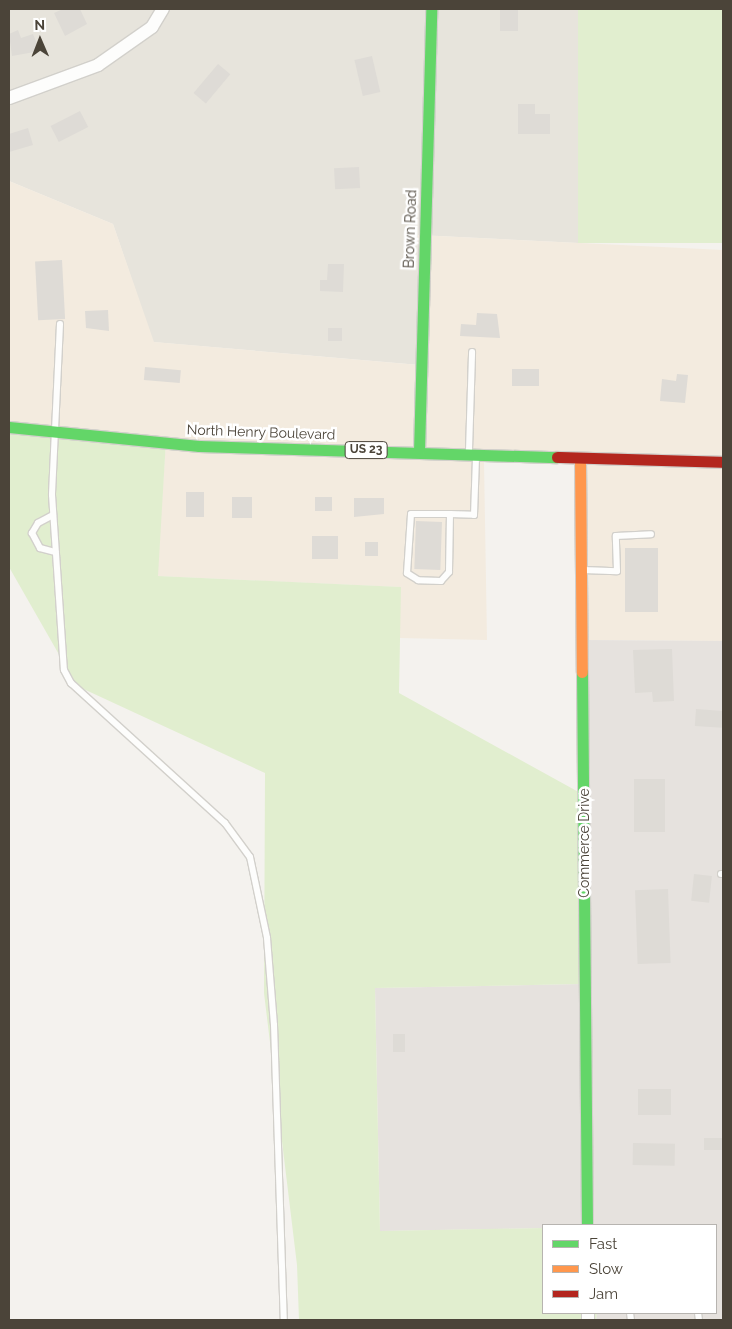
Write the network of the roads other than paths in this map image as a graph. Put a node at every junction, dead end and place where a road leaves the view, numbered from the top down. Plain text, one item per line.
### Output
1 (163, 9) edge
2 (431, 9) edge
3 (9, 98) edge
4 (60, 324) dead end
5 (472, 352) dead end
6 (9, 427) edge
7 (56, 434) junction
8 (419, 451) junction
9 (472, 454) junction
10 (580, 460) junction
11 (723, 462) edge
12 (450, 514) junction
13 (53, 516) junction
14 (652, 534) dead end
15 (55, 552) junction
16 (581, 570) junction
17 (587, 1224) edge
18 (284, 1320) edge

1 - 3 street
2 - 8 main road, Brown Road
4 - 7 lane
5 - 9 lane
6 - 7 main road, North Henry Boulevard / US 23
7 - 8 main road, North Henry Boulevard / US 23
7 - 13 lane
8 - 9 main road, North Henry Boulevard / US 23
9 - 10 main road, North Henry Boulevard / US 23
9 - 12 lane
10 - 11 main road, North Henry Boulevard / US 23
10 - 16 main road, Commerce Drive
12 - 12 lane
13 - 15 lane
13 - 15 lane
14 - 16 lane
15 - 18 lane
16 - 17 main road, Commerce Drive

